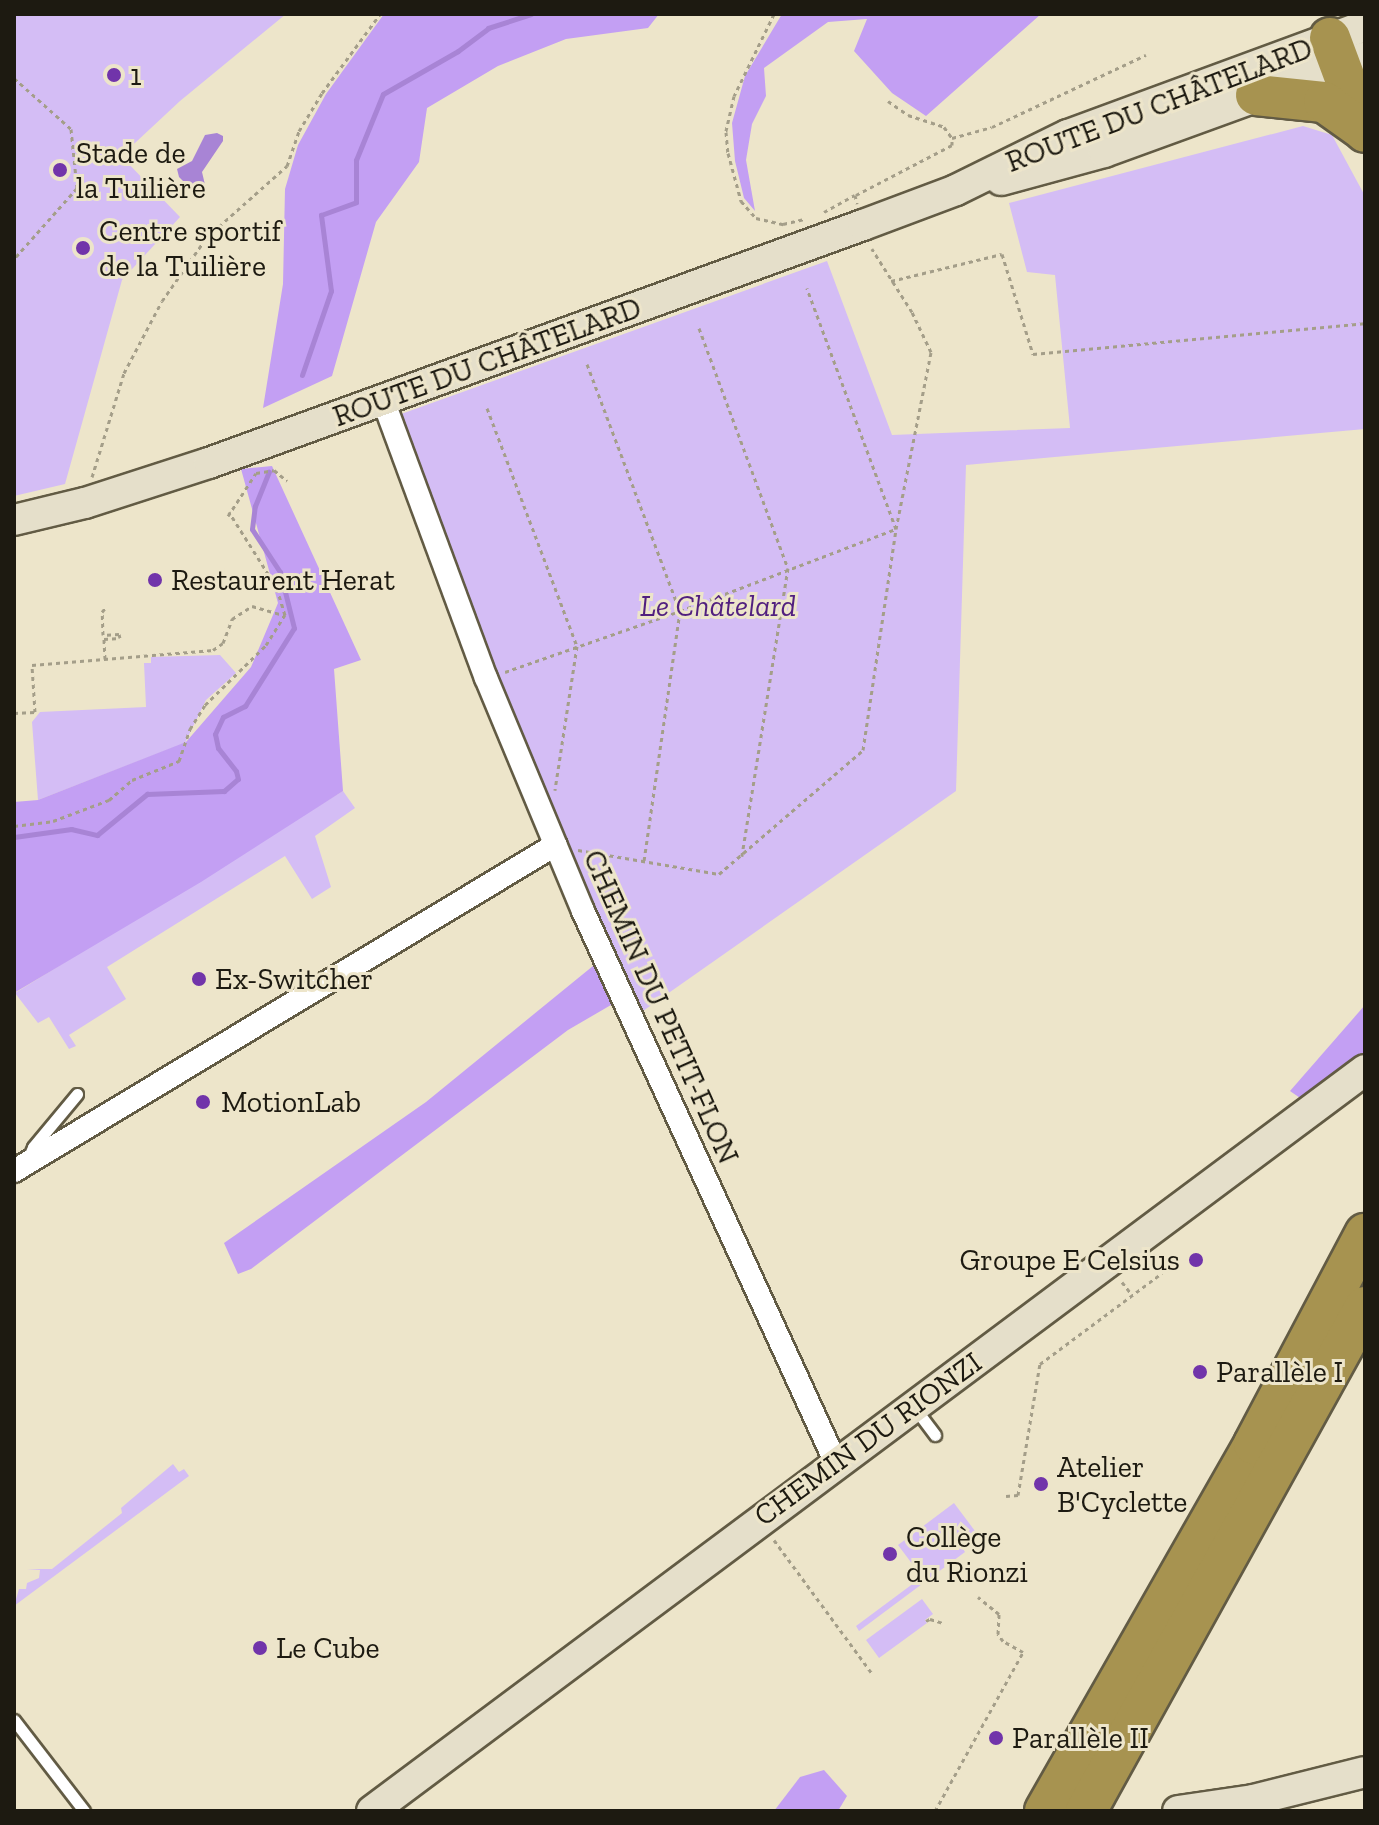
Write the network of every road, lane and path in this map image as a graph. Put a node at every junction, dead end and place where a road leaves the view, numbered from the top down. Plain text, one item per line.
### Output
1 (380, 14) edge
2 (774, 14) edge
3 (1353, 51) edge
4 (1146, 55) dead end
5 (14, 78) edge
6 (1256, 95) junction
7 (888, 101) dead end
8 (1365, 132) edge
9 (952, 138) junction
10 (956, 190) junction
11 (855, 195) dead end
12 (773, 223) dead end
13 (863, 225) junction
14 (14, 259) edge
15 (891, 281) junction
16 (807, 288) dead end
17 (1365, 323) edge
18 (699, 328) dead end
19 (587, 364) dead end
20 (383, 400) junction
21 (487, 408) dead end
22 (287, 481) dead end
23 (85, 503) junction
24 (14, 520) edge
25 (896, 529) junction
26 (788, 568) junction
27 (106, 607) dead end
28 (680, 611) junction
29 (285, 615) junction
30 (577, 646) junction
31 (105, 659) junction
32 (486, 678) junction
33 (14, 713) edge
34 (555, 791) dead end
35 (14, 826) edge
36 (564, 848) junction
37 (742, 856) junction
38 (644, 860) junction
39 (1365, 1070) edge
40 (77, 1094) dead end
41 (20, 1168) edge
42 (1365, 1234) edge
43 (1162, 1273) dead end
44 (1116, 1275) dead end
45 (1132, 1295) junction
46 (1365, 1307) edge
47 (914, 1406) junction
48 (935, 1435) dead end
49 (836, 1463) junction
50 (1006, 1496) dead end
51 (767, 1530) dead end
52 (978, 1597) dead end
53 (926, 1621) dead end
54 (943, 1623) dead end
55 (873, 1675) dead end
56 (14, 1720) edge
57 (1365, 1772) edge
58 (84, 1811) edge
59 (372, 1811) edge
60 (935, 1811) edge
61 (1045, 1811) edge
62 (1086, 1811) edge
63 (1178, 1811) edge

1 - 23 path
2 - 12 path
3 - 6 main road, ROUTE DU CHÂTELARD
3 - 8 highway
3 - 10 main road, ROUTE DU CHÂTELARD
4 - 9 path
5 - 14 path
6 - 8 highway
6 - 10 main road, ROUTE DU CHÂTELARD
7 - 9 path
9 - 11 path
10 - 13 main road, ROUTE DU CHÂTELARD
13 - 15 path
13 - 20 main road, ROUTE DU CHÂTELARD
15 - 17 path
15 - 25 path
16 - 25 path
18 - 26 path
19 - 28 path
20 - 23 main road, ROUTE DU CHÂTELARD
20 - 32 street
21 - 30 path
22 - 29 path
23 - 24 main road, ROUTE DU CHÂTELARD
25 - 26 path
25 - 37 path
26 - 28 path
26 - 37 path
27 - 31 path
28 - 30 path
28 - 38 path
29 - 31 path
29 - 35 path
30 - 32 path
30 - 34 path
31 - 33 path
32 - 36 street
36 - 38 path
36 - 41 street, CHEMIN DU PETIT-FLON
36 - 49 street, CHEMIN DU PETIT-FLON
37 - 38 path
39 - 47 main road, CHEMIN DU RIONZI
40 - 41 lane
42 - 61 highway
43 - 45 path
44 - 45 path
45 - 50 path
46 - 62 highway
47 - 48 lane
47 - 49 main road, CHEMIN DU RIONZI
49 - 59 main road, CHEMIN DU RIONZI
51 - 55 path
52 - 60 path
53 - 54 path
56 - 58 lane
57 - 63 main road

